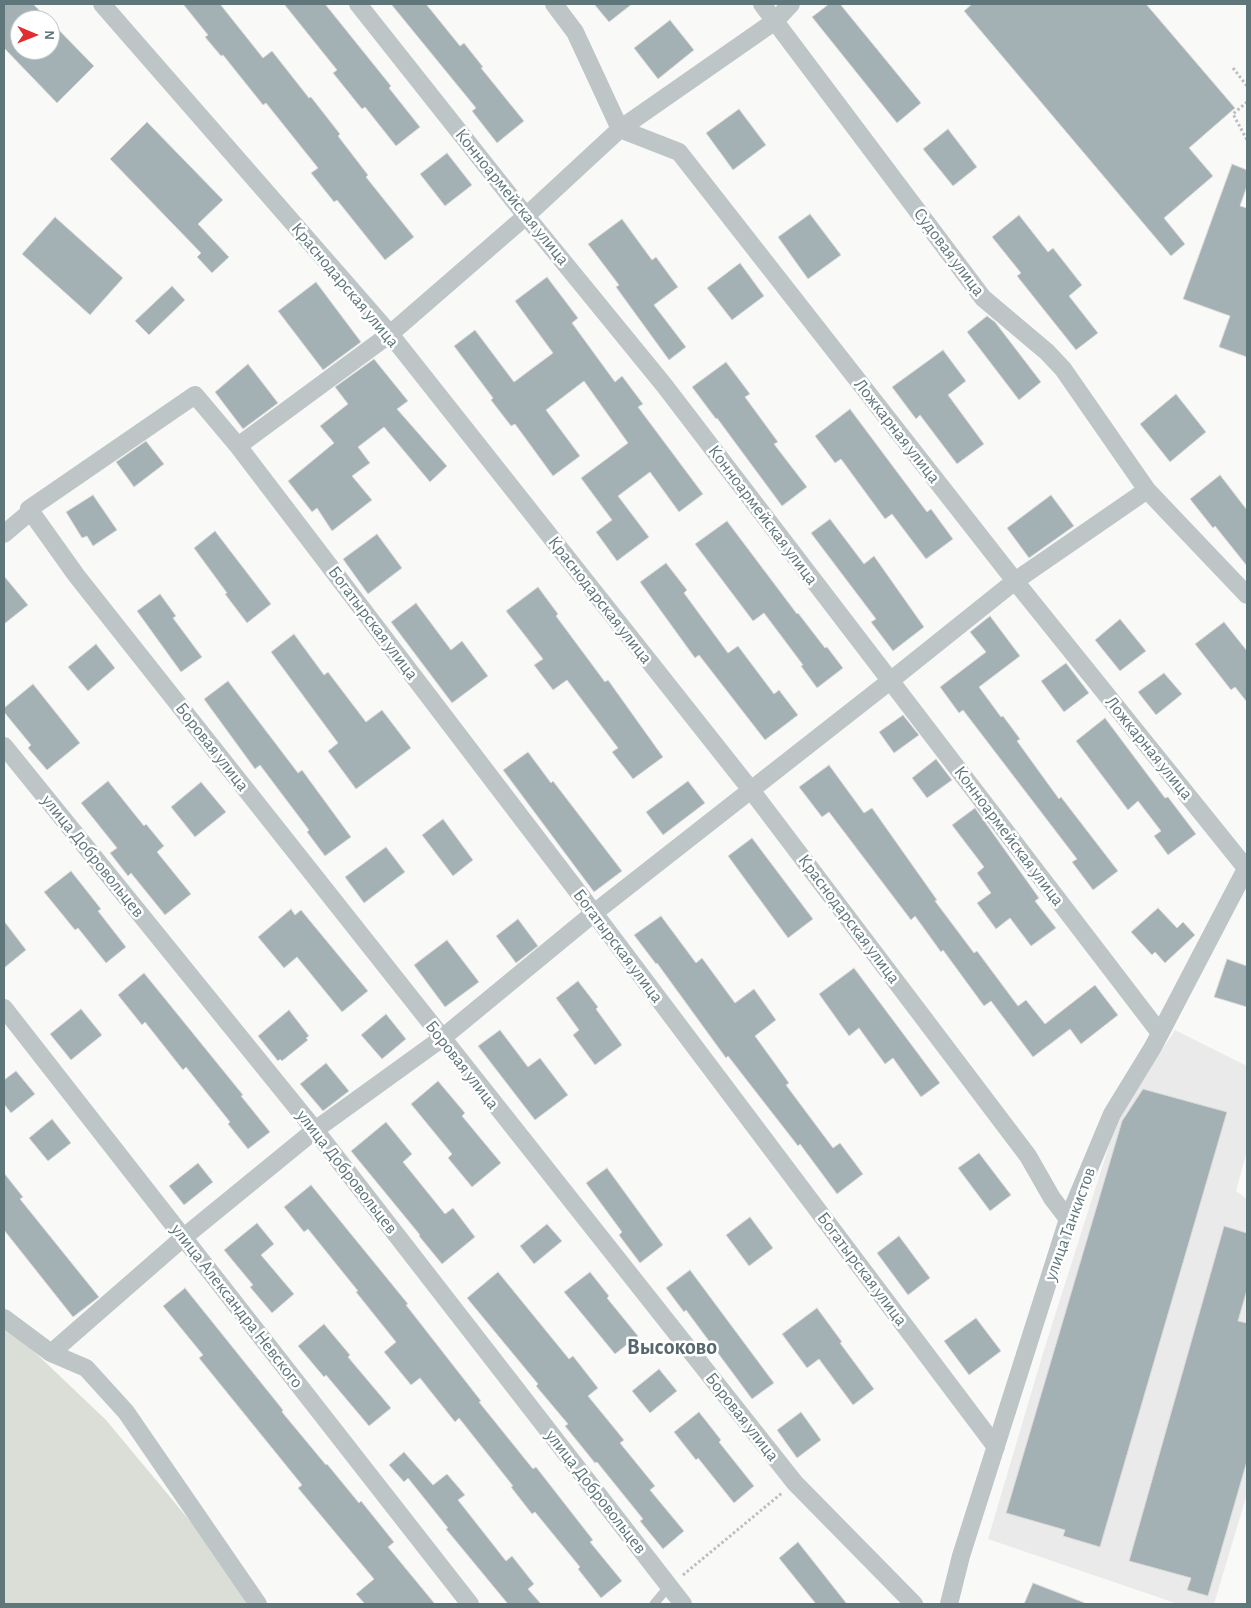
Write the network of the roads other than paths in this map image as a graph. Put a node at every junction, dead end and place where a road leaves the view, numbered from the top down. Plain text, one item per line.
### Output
1 (102, 4) edge
2 (358, 4) edge
3 (554, 4) edge
4 (762, 4) edge
5 (792, 4) edge
6 (775, 21) junction
7 (620, 129) junction
8 (526, 216) junction
9 (390, 334) junction
10 (238, 446) junction
11 (1147, 490) junction
12 (29, 509) junction
13 (4, 534) edge
14 (1015, 581) junction
15 (1247, 595) edge
16 (890, 681) junction
17 (4, 746) edge
18 (751, 790) junction
19 (1247, 868) edge
20 (594, 913) junction
21 (4, 1008) edge
22 (1160, 1033) junction
23 (441, 1039) junction
24 (315, 1130) junction
25 (1068, 1219) junction
26 (184, 1237) junction
27 (4, 1318) edge
28 (51, 1353) junction
29 (996, 1447) junction
30 (669, 1586) junction
31 (258, 1604) edge
32 (470, 1604) edge
33 (654, 1604) edge
34 (683, 1604) edge
35 (914, 1604) edge
36 (949, 1604) edge

1 - 9 street, Краснодарская улица
2 - 8 street, Конноармейская улица
3 - 7 street
4 - 6 street, Судовая улица
5 - 6 street
6 - 7 street
6 - 11 street, Судовая улица
7 - 8 street
7 - 14 street, Ложкарная улица
8 - 9 street
8 - 16 street, Конноармейская улица
9 - 10 street
9 - 18 street, Краснодарская улица
10 - 12 street, Богатырская улица
10 - 20 street, Богатырская улица
11 - 14 street
11 - 15 street, Судовая улица
12 - 13 street
12 - 23 street, Боровая улица
14 - 16 street
14 - 19 street, Ложкарная улица
16 - 18 street
16 - 22 street, Конноармейская улица
17 - 24 street, улица Добровольцев
18 - 20 street
18 - 25 street, Краснодарская улица
19 - 22 street, улица Танкистов
20 - 23 street
20 - 29 street, Богатырская улица
21 - 26 street, улица Александра Невского
22 - 25 street, улица Танкистов
23 - 24 street
23 - 35 street, Боровая улица
24 - 26 street
24 - 30 street, улица Добровольцев
25 - 29 street, улица Танкистов
26 - 28 street
26 - 32 street, улица Александра Невского
27 - 28 street
28 - 31 street
29 - 36 street, улица Танкистов
30 - 33 lane
30 - 34 street, улица Добровольцев

